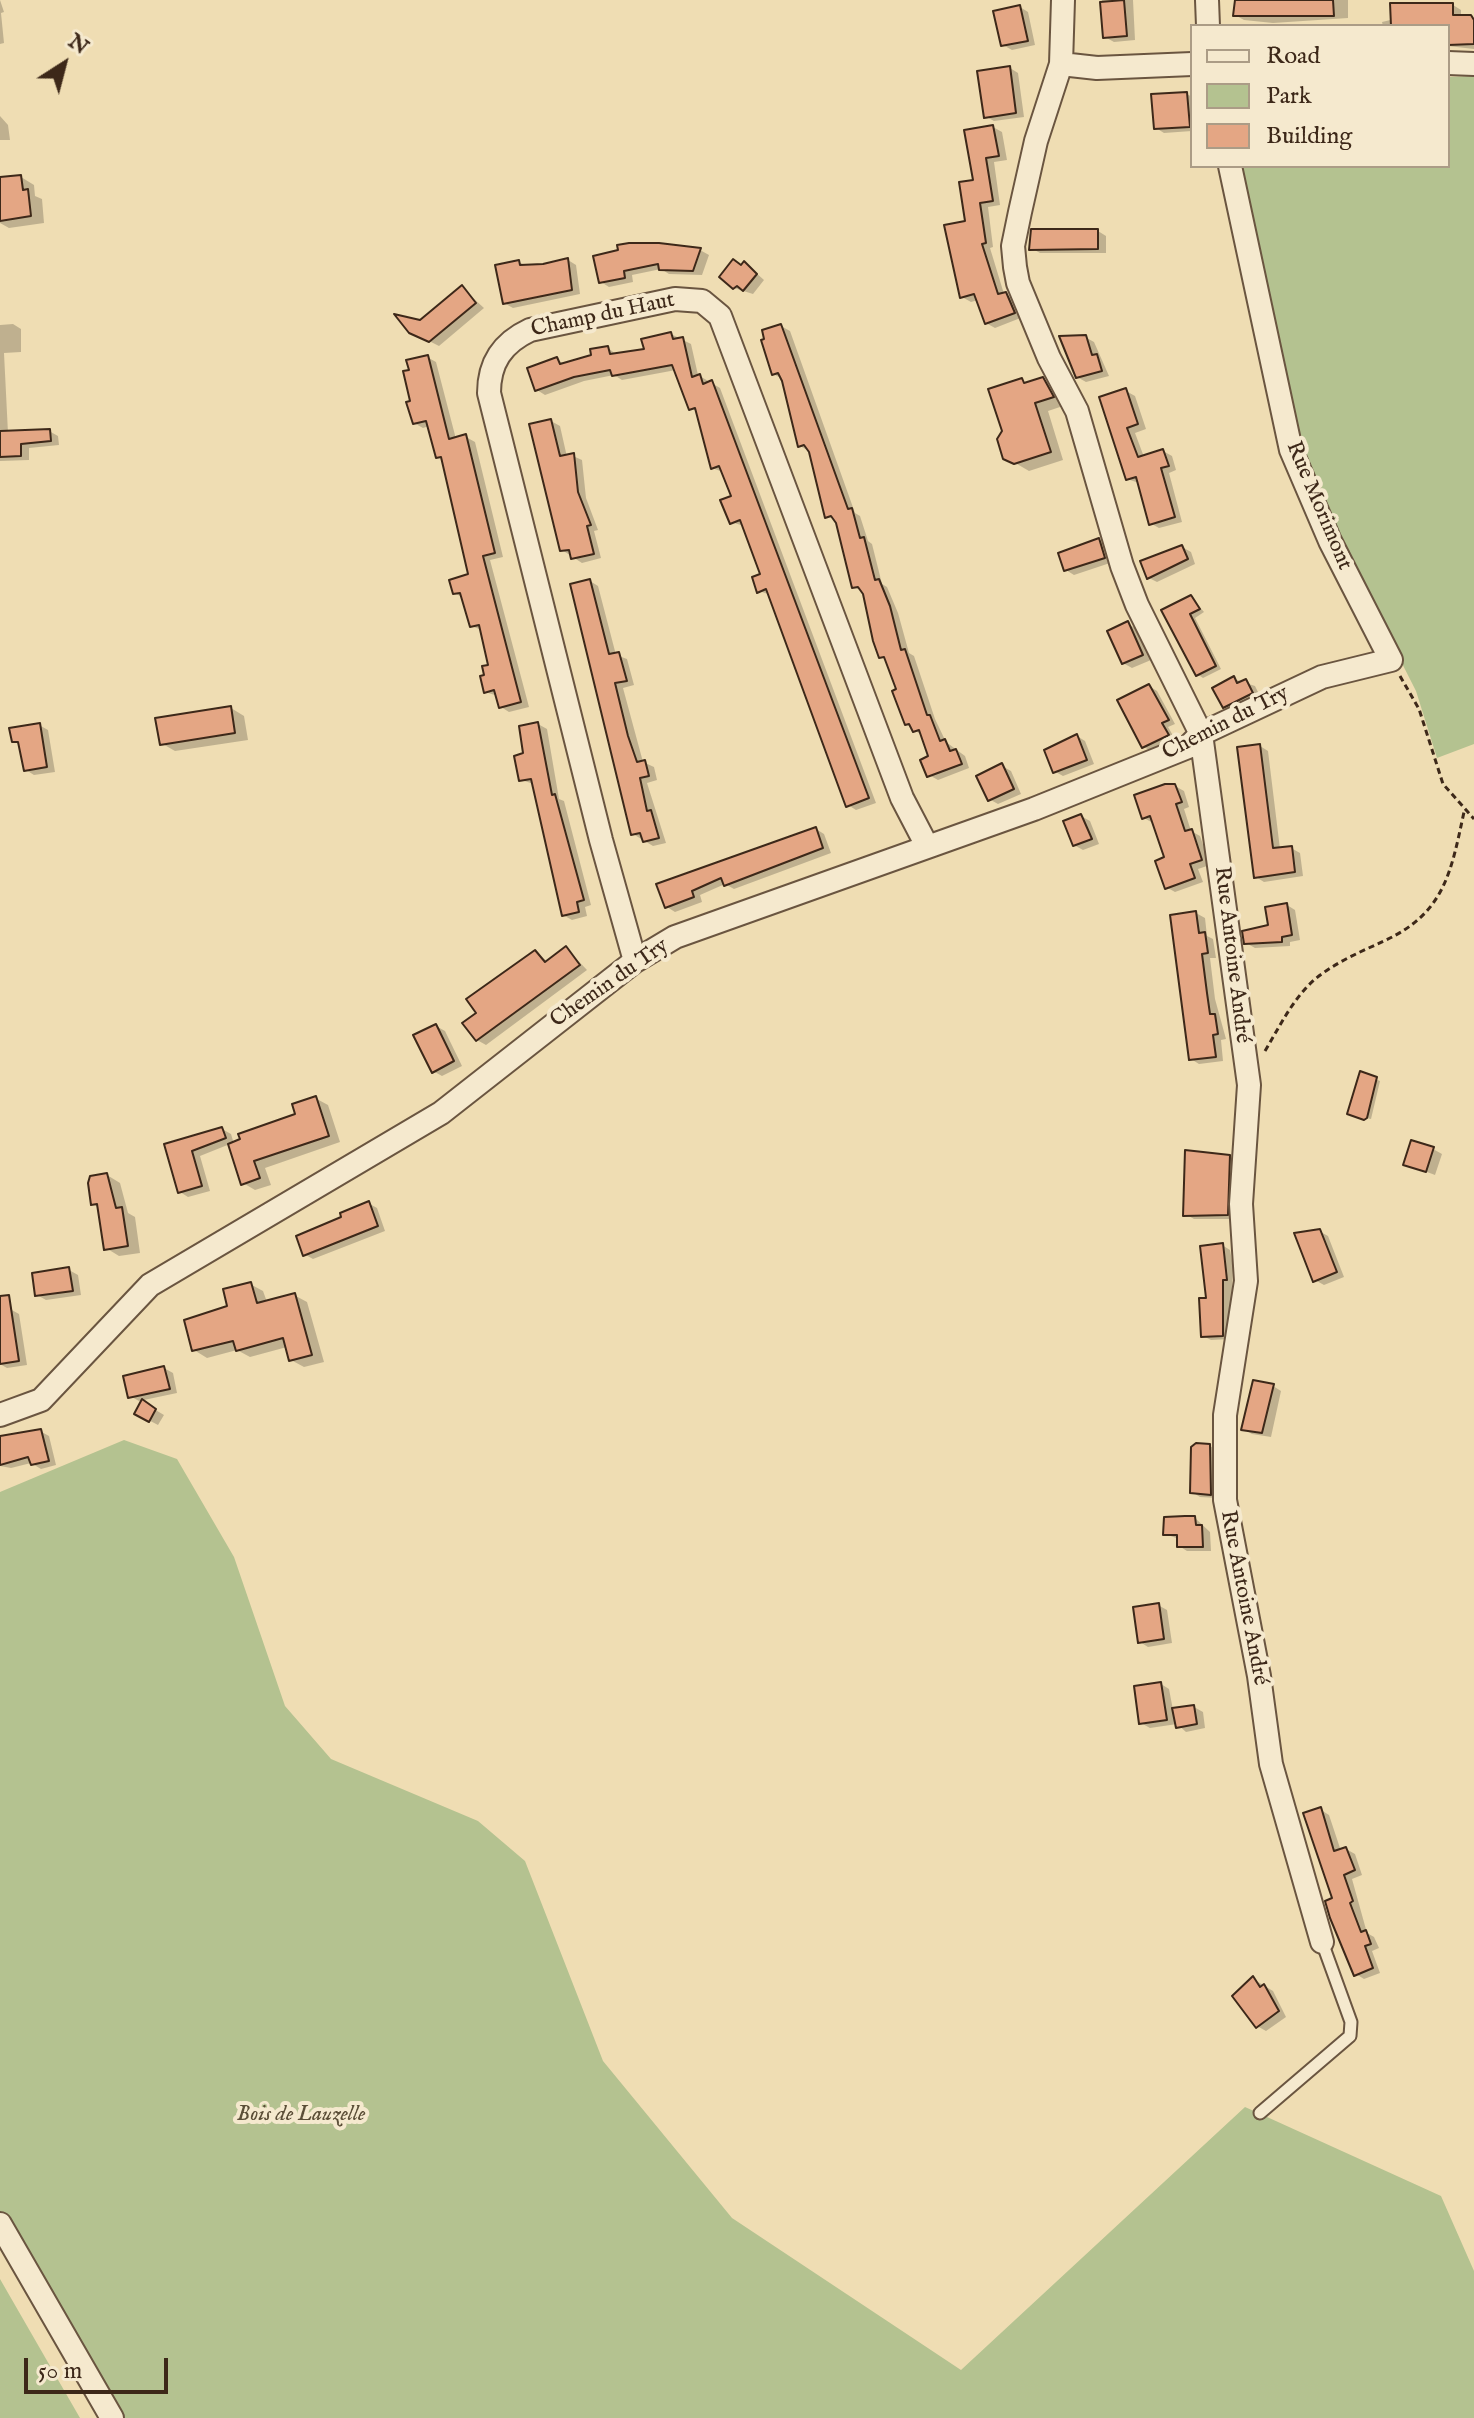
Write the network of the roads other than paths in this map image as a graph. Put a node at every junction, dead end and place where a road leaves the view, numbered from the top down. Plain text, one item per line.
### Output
1 (1063, 0) edge
2 (1207, 0) edge
3 (1208, 24) edge
4 (1450, 63) edge
5 (1061, 64) junction
6 (1190, 64) edge
7 (1474, 64) edge
8 (1230, 168) edge
9 (1391, 660) joint
10 (1201, 734) junction
11 (927, 846) junction
12 (635, 961) junction
13 (0, 1415) edge
14 (1322, 1942) joint
15 (1260, 2113) dead end
16 (0, 2224) edge
17 (112, 2418) edge

1 - 5 street, Rue Antoine André
2 - 3 street
4 - 7 street
5 - 6 street
5 - 10 street, Rue Antoine André
8 - 9 street, Rue Morimont
9 - 10 street, Chemin du Try
10 - 11 street, Chemin du Try
10 - 14 street, Rue Antoine André
11 - 12 street, Chemin du Try
11 - 12 street, Champ du Haut
12 - 13 street, Chemin du Try
14 - 15 lane
16 - 17 street

